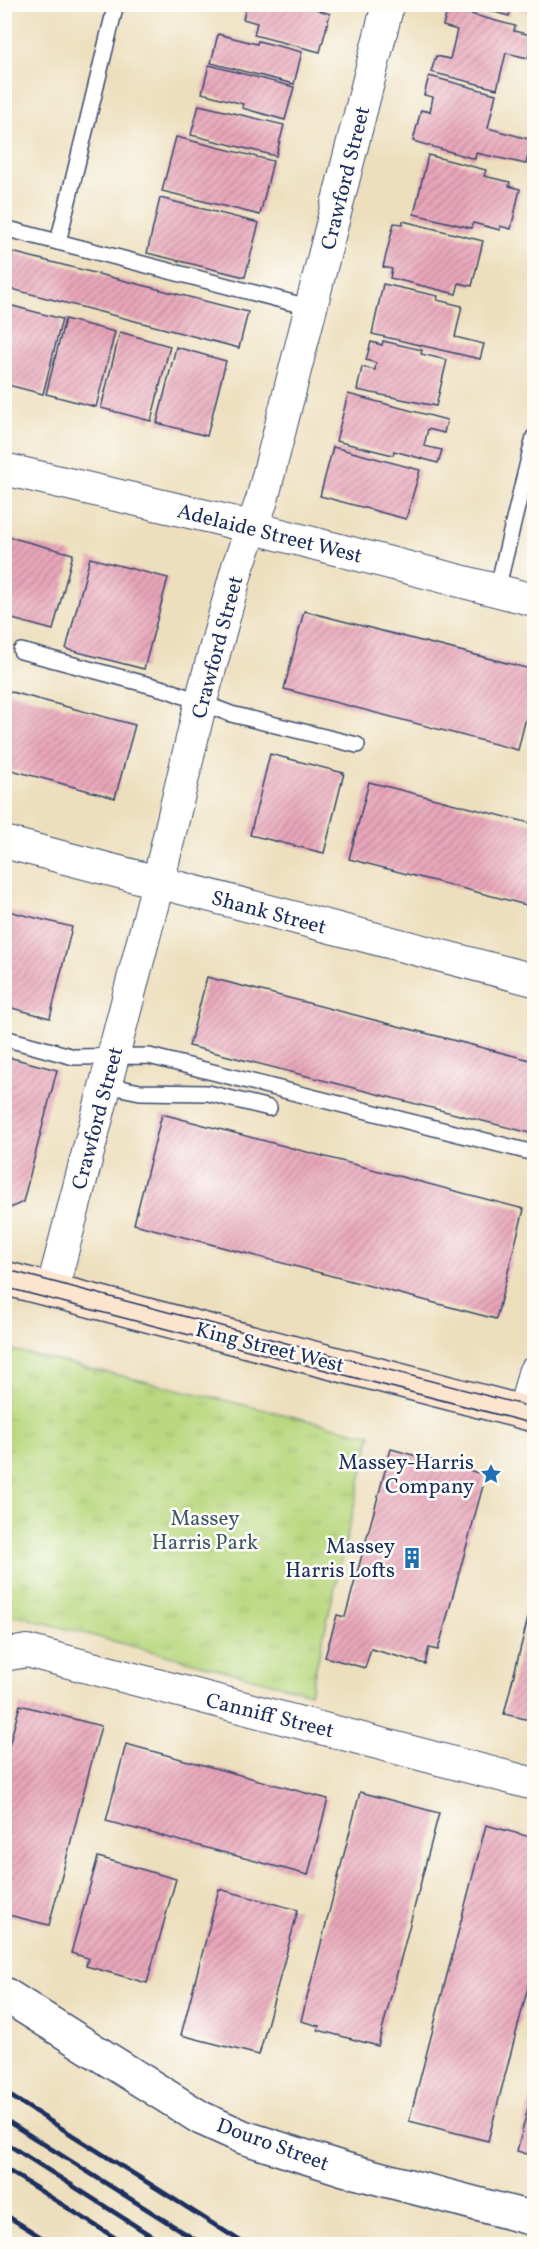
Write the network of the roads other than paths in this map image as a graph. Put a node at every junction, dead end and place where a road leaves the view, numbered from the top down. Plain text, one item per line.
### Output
1 (116, 4) edge
2 (388, 4) edge
3 (4, 228) edge
4 (58, 242) junction
5 (312, 308) junction
6 (534, 437) edge
7 (4, 469) edge
8 (252, 528) junction
9 (497, 590) junction
10 (534, 600) edge
11 (21, 651) dead end
12 (201, 701) junction
13 (357, 745) dead end
14 (4, 842) edge
15 (158, 883) junction
16 (534, 980) edge
17 (4, 1038) edge
18 (110, 1070) junction
19 (269, 1108) dead end
20 (534, 1153) edge
21 (4, 1278) edge
22 (52, 1291) junction
23 (534, 1374) edge
24 (529, 1414) edge
25 (4, 1655) edge
26 (534, 1784) edge
27 (4, 1994) edge
28 (534, 2219) edge

1 - 4 lane
2 - 5 street, Crawford Street
3 - 4 lane
4 - 5 lane
5 - 8 street, Crawford Street
6 - 9 lane
7 - 8 street, Adelaide Street West
8 - 9 street, Adelaide Street West
8 - 12 street, Crawford Street
9 - 10 street, Adelaide Street West
11 - 12 lane
12 - 13 lane
12 - 15 street, Crawford Street
14 - 15 street, Shank Street
15 - 16 street, Shank Street
15 - 18 street, Crawford Street
17 - 18 lane
18 - 19 lane
18 - 20 lane
18 - 22 street, Crawford Street
21 - 22 main road, King Street West
22 - 24 main road, King Street West
23 - 24 street
25 - 26 street, Canniff Street
27 - 28 street, Douro Street

